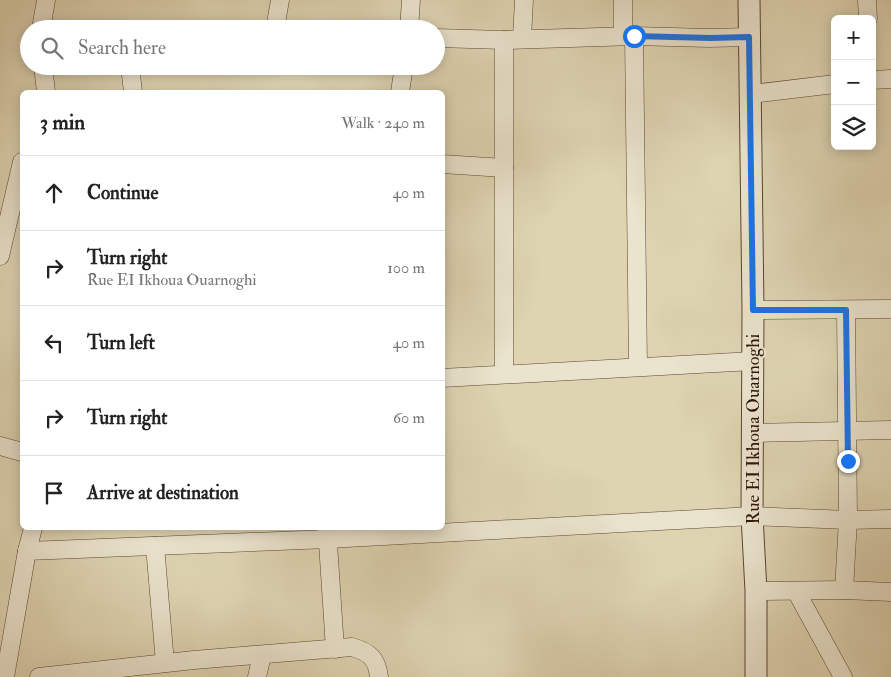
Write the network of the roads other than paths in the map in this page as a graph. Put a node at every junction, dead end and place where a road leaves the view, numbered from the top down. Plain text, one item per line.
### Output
1 (46, 0) edge
2 (280, 0) edge
3 (411, 0) edge
4 (524, 0) edge
5 (623, 0) edge
6 (749, 0) edge
7 (867, 0) edge
8 (868, 15) edge
9 (43, 20) edge
10 (277, 20) edge
11 (410, 20) edge
12 (629, 36) junction
13 (749, 37) junction
14 (445, 38) edge
15 (522, 39) junction
16 (504, 40) junction
17 (44, 75) edge
18 (131, 75) edge
19 (403, 75) edge
20 (891, 79) edge
21 (876, 80) edge
22 (831, 84) edge
23 (46, 90) edge
24 (132, 90) edge
25 (400, 90) edge
26 (750, 94) junction
27 (445, 164) edge
28 (504, 168) junction
29 (20, 171) edge
30 (0, 256) edge
31 (891, 309) edge
32 (753, 310) junction
33 (846, 310) junction
34 (752, 361) junction
35 (638, 366) junction
36 (504, 374) junction
37 (445, 378) edge
38 (847, 430) junction
39 (891, 430) edge
40 (752, 433) junction
41 (0, 446) edge
42 (20, 451) edge
43 (752, 516) junction
44 (891, 519) edge
45 (848, 520) junction
46 (445, 528) edge
47 (32, 530) edge
48 (402, 530) edge
49 (327, 533) edge
50 (155, 546) junction
51 (26, 551) junction
52 (796, 590) junction
53 (844, 590) junction
54 (756, 591) junction
55 (891, 592) edge
56 (335, 649) junction
57 (262, 655) junction
58 (165, 663) junction
59 (5, 677) edge
60 (39, 677) edge
61 (257, 677) edge
62 (379, 677) edge
63 (756, 677) edge
64 (843, 677) edge

1 - 9 street
2 - 10 street
3 - 11 street
4 - 15 street
5 - 12 street
6 - 13 street, Rue EI Ikhoua Ouarnoghi
7 - 8 street
12 - 13 street
12 - 15 street
12 - 35 street
13 - 26 street, Rue EI Ikhoua Ouarnoghi
14 - 16 street
15 - 16 street
16 - 28 street
17 - 23 street
18 - 24 street
19 - 25 street
20 - 21 street
22 - 26 street
26 - 32 street, Rue EI Ikhoua Ouarnoghi
27 - 28 street
28 - 36 street
29 - 30 street
31 - 33 street
32 - 33 street
32 - 34 street, Rue EI Ikhoua Ouarnoghi
33 - 38 street
34 - 35 street
34 - 40 street, Rue EI Ikhoua Ouarnoghi
35 - 36 street
36 - 37 street
38 - 39 street
38 - 40 street
38 - 45 street
40 - 43 street, Rue EI Ikhoua Ouarnoghi
41 - 42 street
43 - 45 street
43 - 46 street
43 - 54 street, Rue EI Ikhoua Ouarnoghi
44 - 45 street
45 - 53 street
47 - 51 street
48 - 49 street
49 - 50 street
49 - 56 street
50 - 51 street
50 - 58 street
51 - 59 street
52 - 53 street
52 - 54 street
52 - 64 street
53 - 55 street
54 - 63 street, Rue EI Ikhoua Ouarnoghi
56 - 57 street
56 - 62 street
57 - 58 street
57 - 61 street
58 - 60 street

